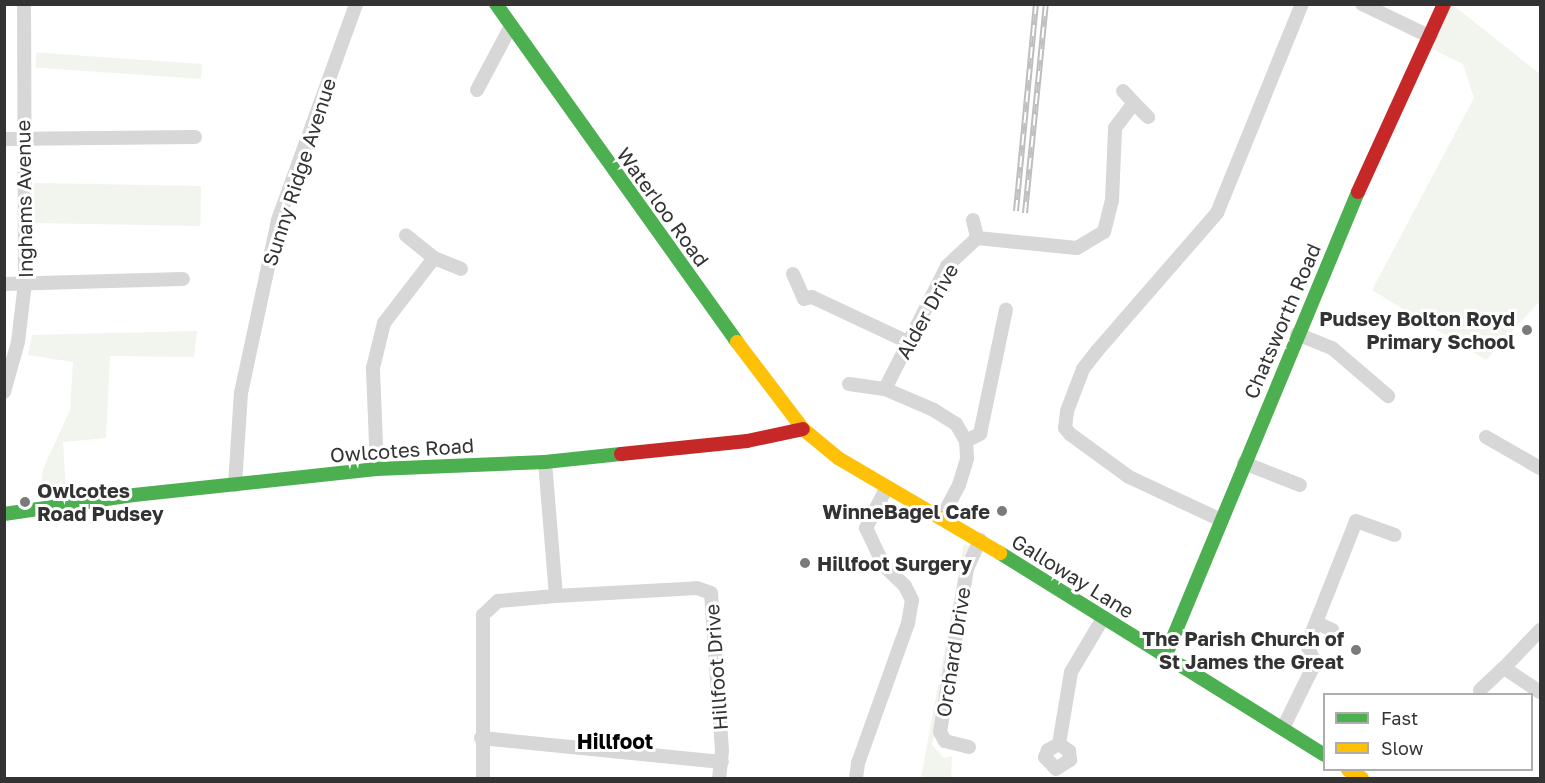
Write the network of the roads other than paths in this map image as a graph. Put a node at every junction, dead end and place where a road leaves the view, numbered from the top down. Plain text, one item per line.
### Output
1 (24, 4) edge
2 (356, 4) edge
3 (496, 4) edge
4 (1302, 4) edge
5 (1362, 4) edge
6 (1444, 4) edge
7 (511, 26) junction
8 (1431, 37) junction
9 (477, 90) dead end
10 (1123, 90) dead end
11 (1134, 103) junction
12 (1148, 117) dead end
13 (195, 137) dead end
14 (23, 138) junction
15 (4, 139) edge
16 (973, 220) dead end
17 (406, 235) dead end
18 (977, 238) junction
19 (434, 258) junction
20 (461, 269) dead end
21 (793, 274) dead end
22 (183, 279) dead end
23 (4, 284) edge
24 (25, 284) junction
25 (1006, 310) dead end
26 (1297, 334) junction
27 (908, 342) junction
28 (849, 384) dead end
29 (885, 389) junction
30 (4, 392) edge
31 (1388, 396) dead end
32 (803, 429) junction
33 (1486, 438) dead end
34 (966, 441) junction
35 (545, 462) junction
36 (1244, 463) junction
37 (1540, 468) edge
38 (377, 469) junction
39 (235, 485) junction
40 (1300, 485) dead end
41 (887, 487) junction
42 (4, 514) edge
43 (942, 517) junction
44 (1221, 520) junction
45 (1395, 535) dead end
46 (980, 540) junction
47 (556, 596) junction
48 (1103, 618) junction
49 (1317, 623) junction
50 (1332, 630) dead end
51 (1540, 630) edge
52 (1165, 657) junction
53 (1504, 668) junction
54 (1480, 690) dead end
55 (1540, 692) edge
56 (1283, 728) junction
57 (481, 738) junction
58 (1059, 744) dead end
59 (969, 747) dead end
60 (1323, 754) edge
61 (722, 762) junction
62 (483, 778) edge
63 (719, 778) edge
64 (856, 778) edge

1 - 14 street, Inghams Avenue
2 - 39 street, Sunny Ridge Avenue
3 - 7 street, Waterloo Road
4 - 44 street
5 - 8 street
6 - 8 street, Chatsworth Road
7 - 9 street
7 - 32 street, Waterloo Road
8 - 26 street, Chatsworth Road
10 - 11 street
11 - 12 street
11 - 18 street
13 - 14 street
14 - 15 street
14 - 24 street, Inghams Avenue
16 - 18 street
17 - 19 street
18 - 27 street, Alder Drive
19 - 20 street
19 - 38 street
21 - 27 street
22 - 24 street
23 - 24 street
24 - 30 street, Inghams Avenue
25 - 34 street
26 - 31 street
26 - 36 street, Chatsworth Road
27 - 29 street, Alder Drive
28 - 29 street
29 - 34 street
32 - 35 street, Owlcotes Road
32 - 41 street, Galloway Lane
33 - 37 street
34 - 43 street
35 - 38 street, Owlcotes Road
35 - 47 street
36 - 40 street
36 - 44 street, Chatsworth Road
38 - 39 street, Owlcotes Road
39 - 42 street, Owlcotes Road
41 - 43 street, Galloway Lane
41 - 64 street
43 - 46 street, Galloway Lane
44 - 52 street, Chatsworth Road
45 - 49 street
46 - 48 street, Galloway Lane
46 - 59 street, Orchard Drive
47 - 57 street
47 - 61 street, Hillfoot Drive
48 - 52 street, Galloway Lane
48 - 58 street
49 - 50 street
49 - 56 street
51 - 53 street
52 - 56 street, Galloway Lane
53 - 54 street
53 - 55 street
56 - 60 street, Galloway Lane
57 - 61 street
57 - 62 street
61 - 63 street, Hillfoot Drive

